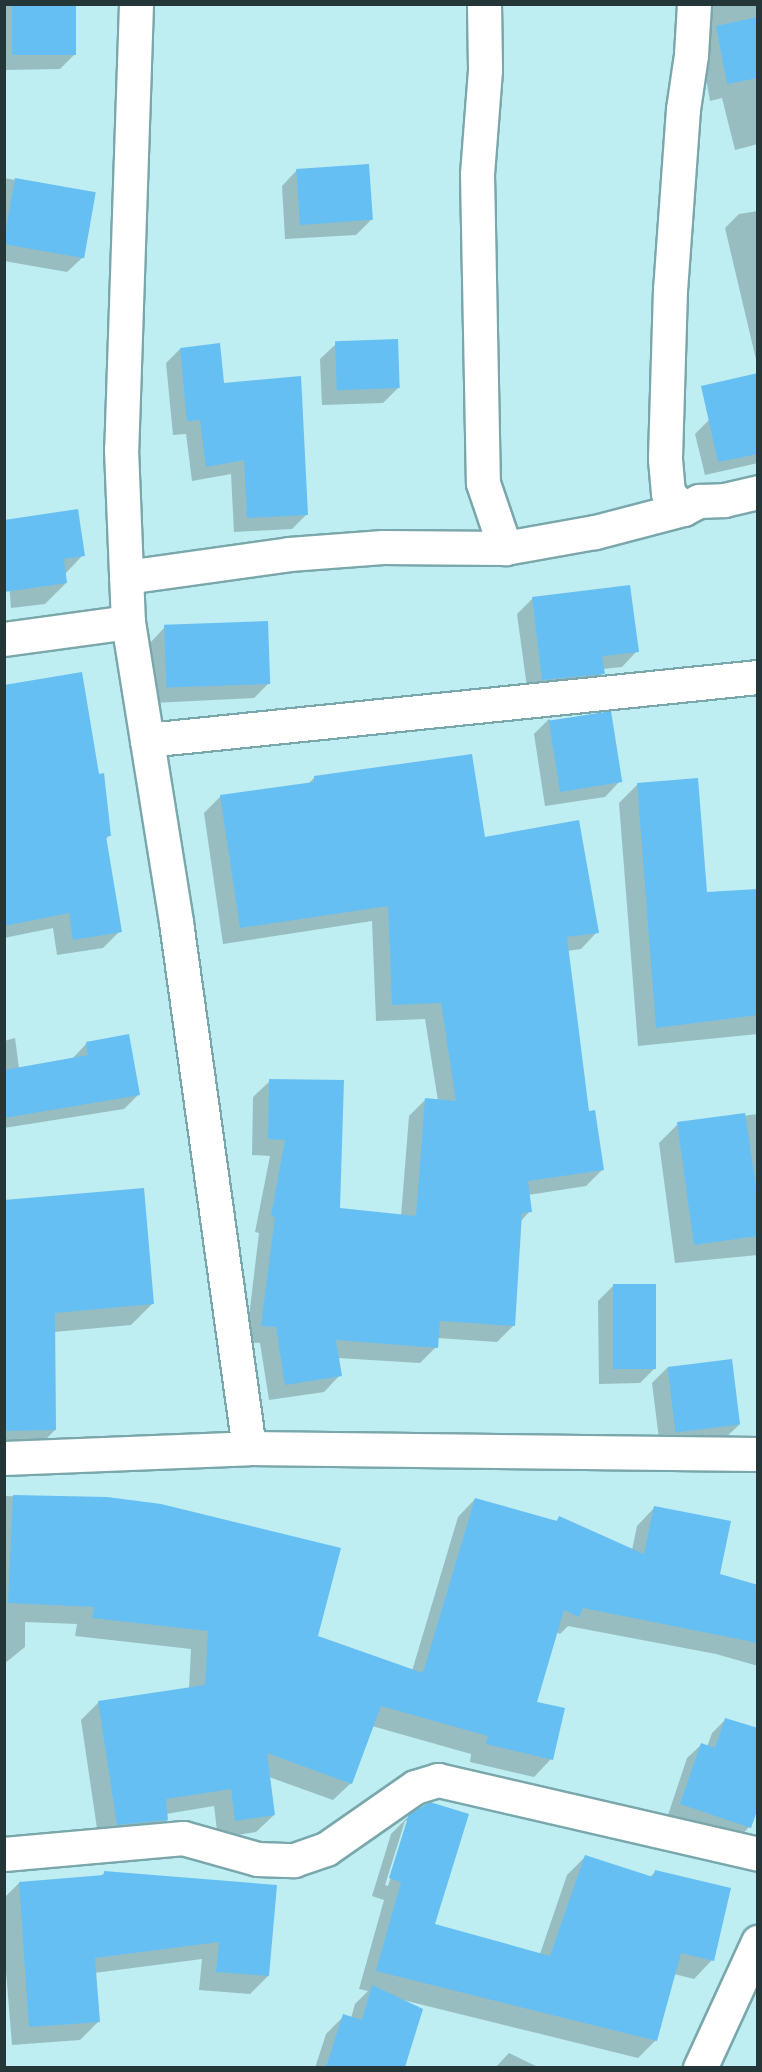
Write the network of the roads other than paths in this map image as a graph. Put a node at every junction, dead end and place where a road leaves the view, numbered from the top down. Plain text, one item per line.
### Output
1 (136, 4) edge
2 (484, 4) edge
3 (694, 4) edge
4 (758, 492) edge
5 (683, 509) junction
6 (506, 548) junction
7 (126, 578) junction
8 (128, 622) junction
9 (4, 639) edge
10 (758, 677) edge
11 (147, 740) junction
12 (249, 1448) junction
13 (758, 1454) edge
14 (4, 1458) edge
15 (4, 1854) edge
16 (758, 1854) edge
17 (758, 1942) edge
18 (700, 2067) edge

1 - 7 street
2 - 6 street
3 - 5 street
4 - 5 street
5 - 6 street
6 - 7 street
7 - 8 street
8 - 9 street
8 - 11 street
10 - 11 street
11 - 12 street
12 - 13 street
12 - 14 street
15 - 16 street
17 - 18 street

